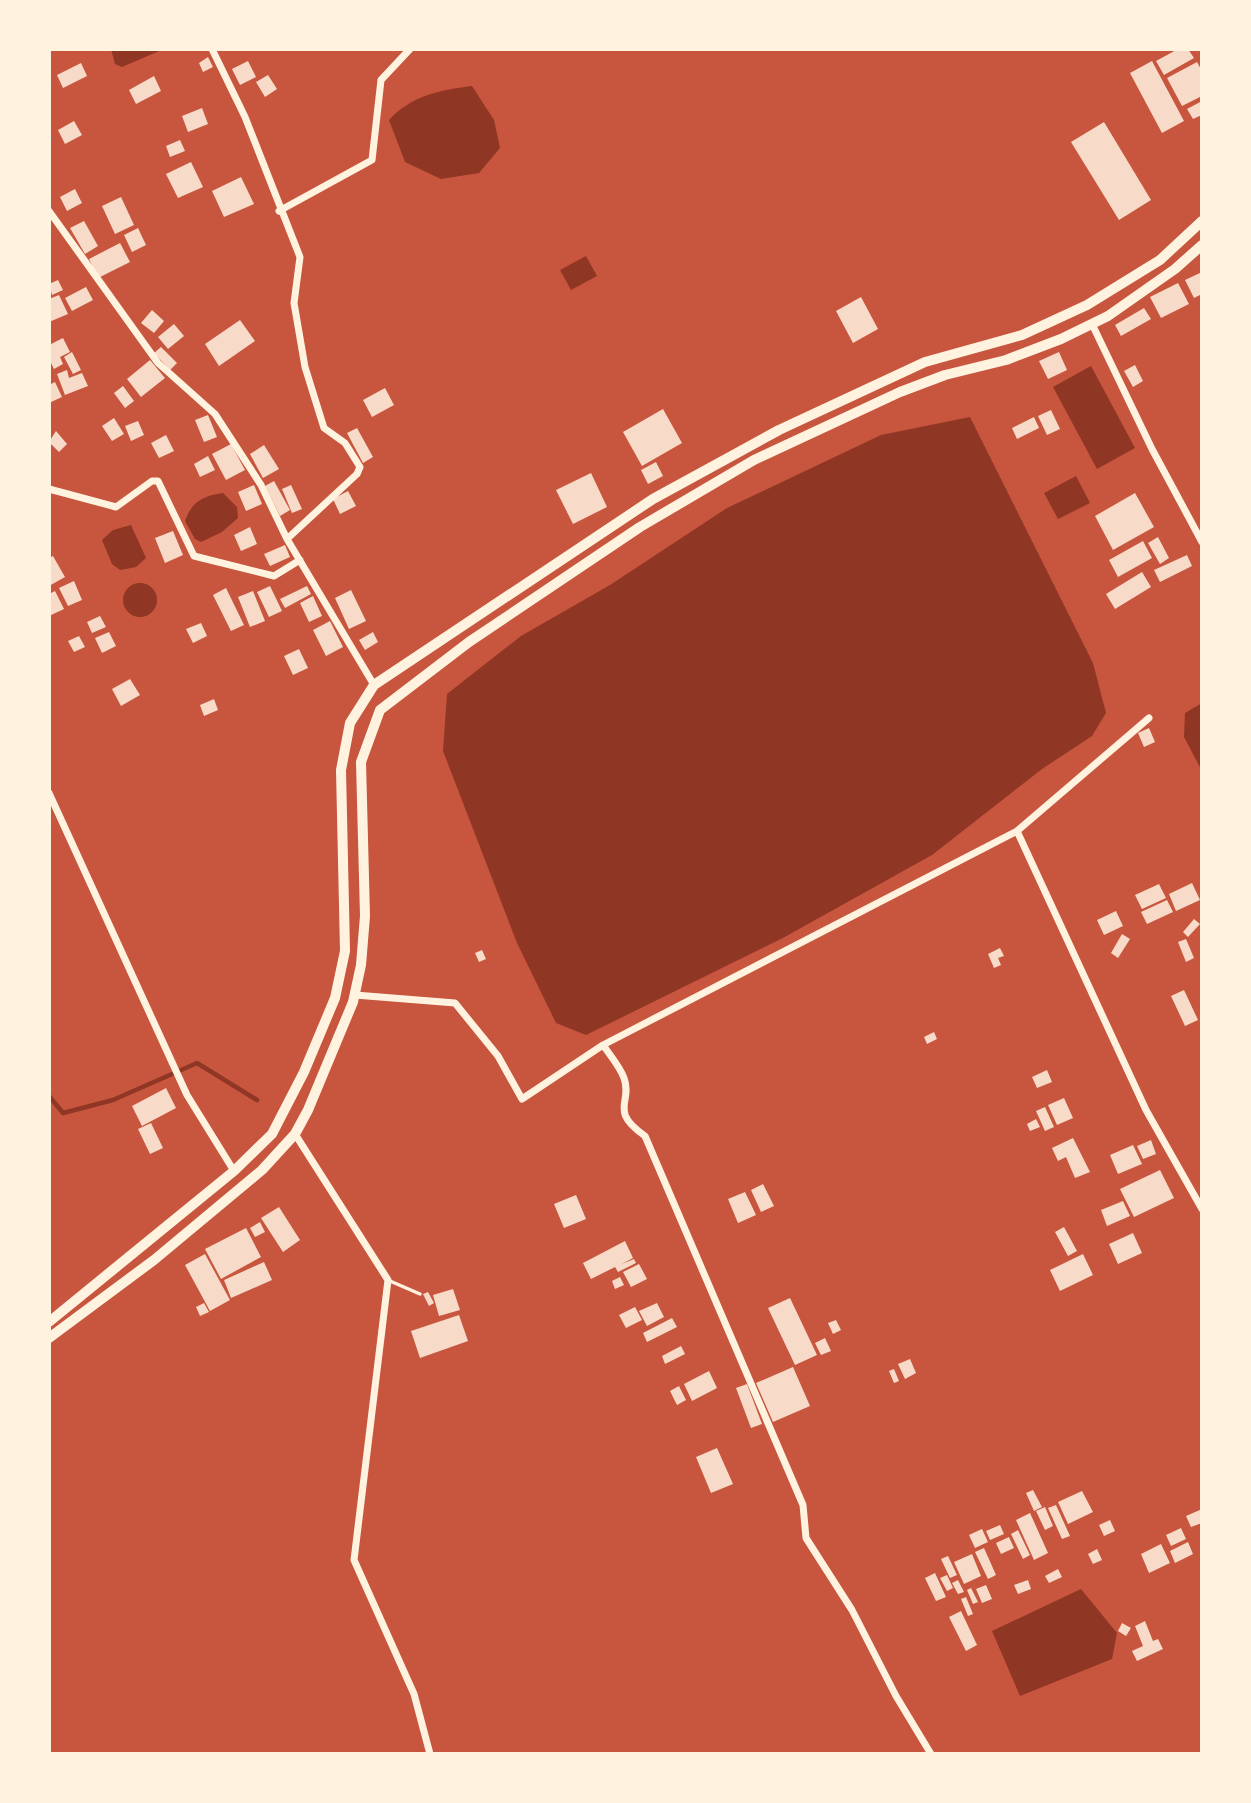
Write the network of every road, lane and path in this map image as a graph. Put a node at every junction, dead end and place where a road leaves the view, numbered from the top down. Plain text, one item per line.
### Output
1 (212, 49) edge
2 (410, 49) edge
3 (49, 211) edge
4 (279, 211) junction
5 (1202, 222) edge
6 (1202, 245) edge
7 (1092, 324) junction
8 (49, 489) edge
9 (287, 540) junction
10 (1202, 542) edge
11 (300, 560) junction
12 (374, 685) junction
13 (1149, 718) dead end
14 (49, 793) edge
15 (1017, 831) junction
16 (355, 995) junction
17 (603, 1045) junction
18 (295, 1134) junction
19 (234, 1171) junction
20 (1202, 1209) edge
21 (388, 1280) junction
22 (420, 1294) dead end
23 (49, 1322) edge
24 (49, 1338) edge
25 (430, 1754) edge
26 (931, 1754) edge

1 - 4 street
2 - 4 street
3 - 9 street
4 - 9 street
5 - 12 highway
6 - 7 highway
7 - 10 street
7 - 16 highway
8 - 11 street
9 - 11 street
11 - 12 street
12 - 19 highway
13 - 15 street
14 - 19 street
15 - 17 street
15 - 20 street
16 - 17 street
16 - 18 highway
17 - 26 street
18 - 21 street
18 - 24 highway
19 - 23 highway
21 - 22 lane
21 - 25 street

